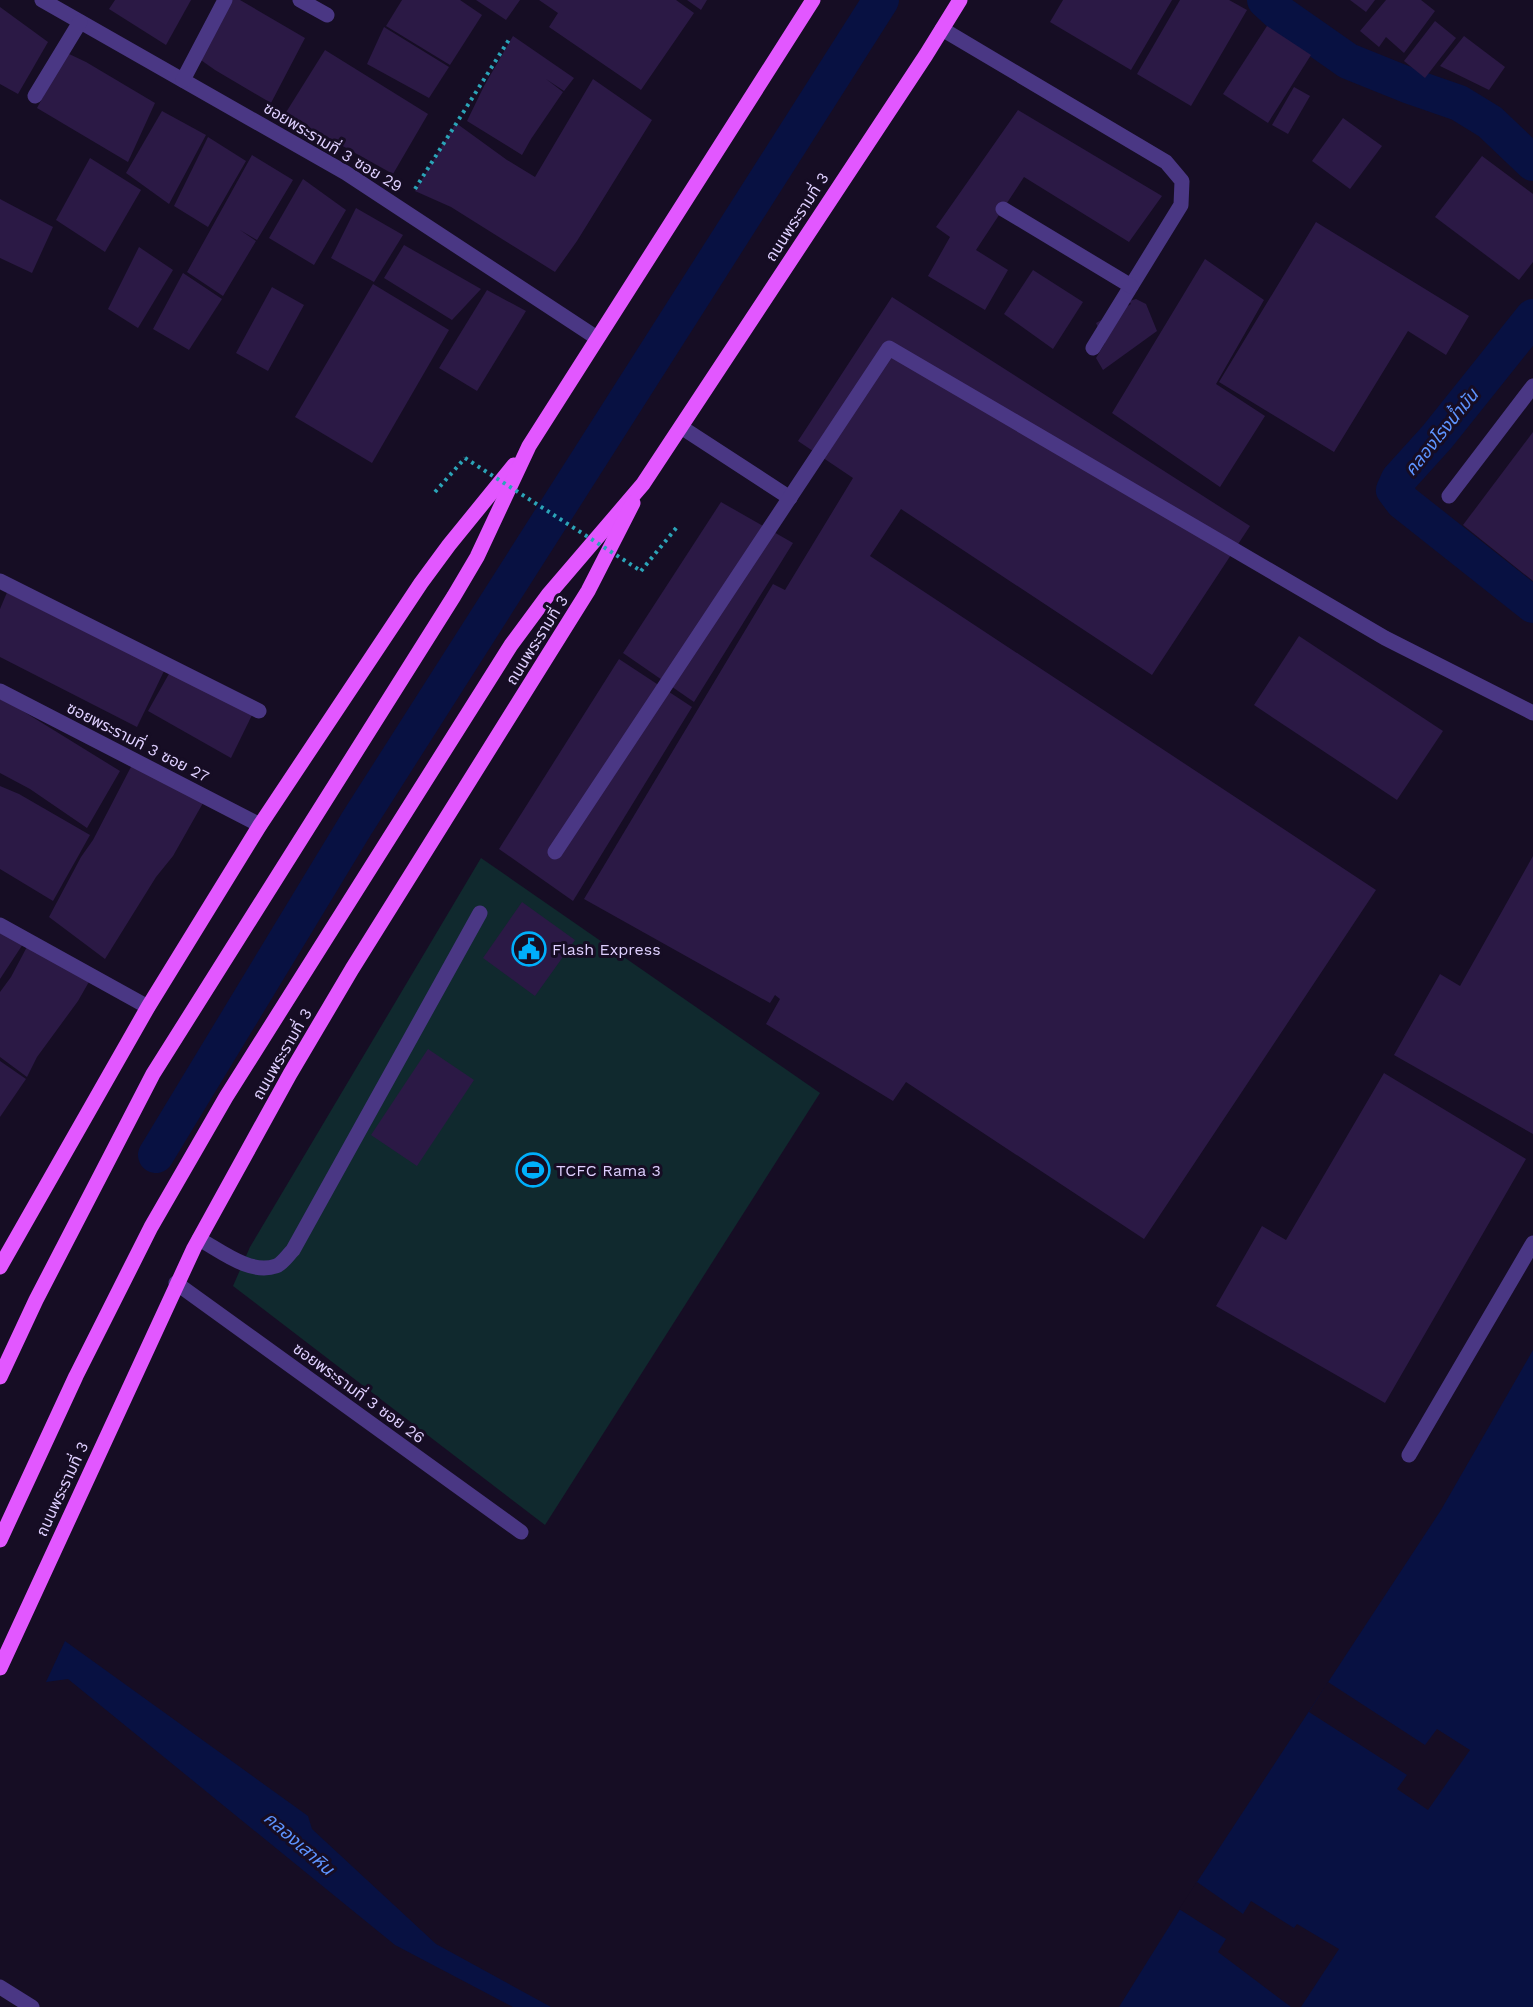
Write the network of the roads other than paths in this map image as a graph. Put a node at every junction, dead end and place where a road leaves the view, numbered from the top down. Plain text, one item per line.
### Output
1 (42, 0) edge
2 (225, 0) edge
3 (300, 0) edge
4 (813, 0) edge
5 (960, 0) edge
6 (327, 15) dead end
7 (80, 22) junction
8 (942, 29) junction
9 (183, 80) junction
10 (34, 96) dead end
11 (1003, 209) dead end
12 (1131, 286) junction
13 (597, 338) junction
14 (1093, 348) dead end
15 (1533, 386) edge
16 (681, 427) junction
17 (529, 446) junction
18 (643, 484) junction
19 (1449, 496) dead end
20 (790, 498) junction
21 (0, 581) edge
22 (0, 691) edge
23 (260, 711) dead end
24 (1533, 713) edge
25 (260, 825) junction
26 (555, 852) dead end
27 (480, 913) dead end
28 (0, 925) edge
29 (148, 1007) junction
30 (199, 1239) junction
31 (6, 1244) edge
32 (1533, 1244) edge
33 (0, 1267) edge
34 (176, 1283) junction
35 (0, 1377) edge
36 (1409, 1455) dead end
37 (521, 1532) dead end
38 (0, 1540) edge
39 (0, 1668) edge
40 (0, 1986) edge
41 (32, 2007) edge

1 - 7 street, ซอยพระรามที่ 3 ซอย 29
2 - 9 street
3 - 6 street
4 - 13 main road
5 - 8 main road, ถนนพระรามที่ 3
7 - 9 street, ซอยพระรามที่ 3 ซอย 29
7 - 10 street
8 - 12 street
8 - 16 main road, ถนนพระรามที่ 3
9 - 13 street, ซอยพระรามที่ 3 ซอย 29
11 - 12 street
12 - 14 street
13 - 17 main road
15 - 19 street
16 - 18 main road, ถนนพระรามที่ 3
16 - 20 street
17 - 25 main road
17 - 35 main road
18 - 30 main road, ถนนพระรามที่ 3
18 - 38 main road, ถนนพระรามที่ 3
20 - 24 street
20 - 26 street
21 - 23 street
22 - 25 street, ซอยพระรามที่ 3 ซอย 27
25 - 29 main road
27 - 30 street
28 - 29 street
29 - 31 main road
30 - 34 main road, ถนนพระรามที่ 3
31 - 33 main road
32 - 36 street
34 - 37 street, ซอยพระรามที่ 3 ซอย 26
34 - 39 main road, ถนนพระรามที่ 3
40 - 41 street

